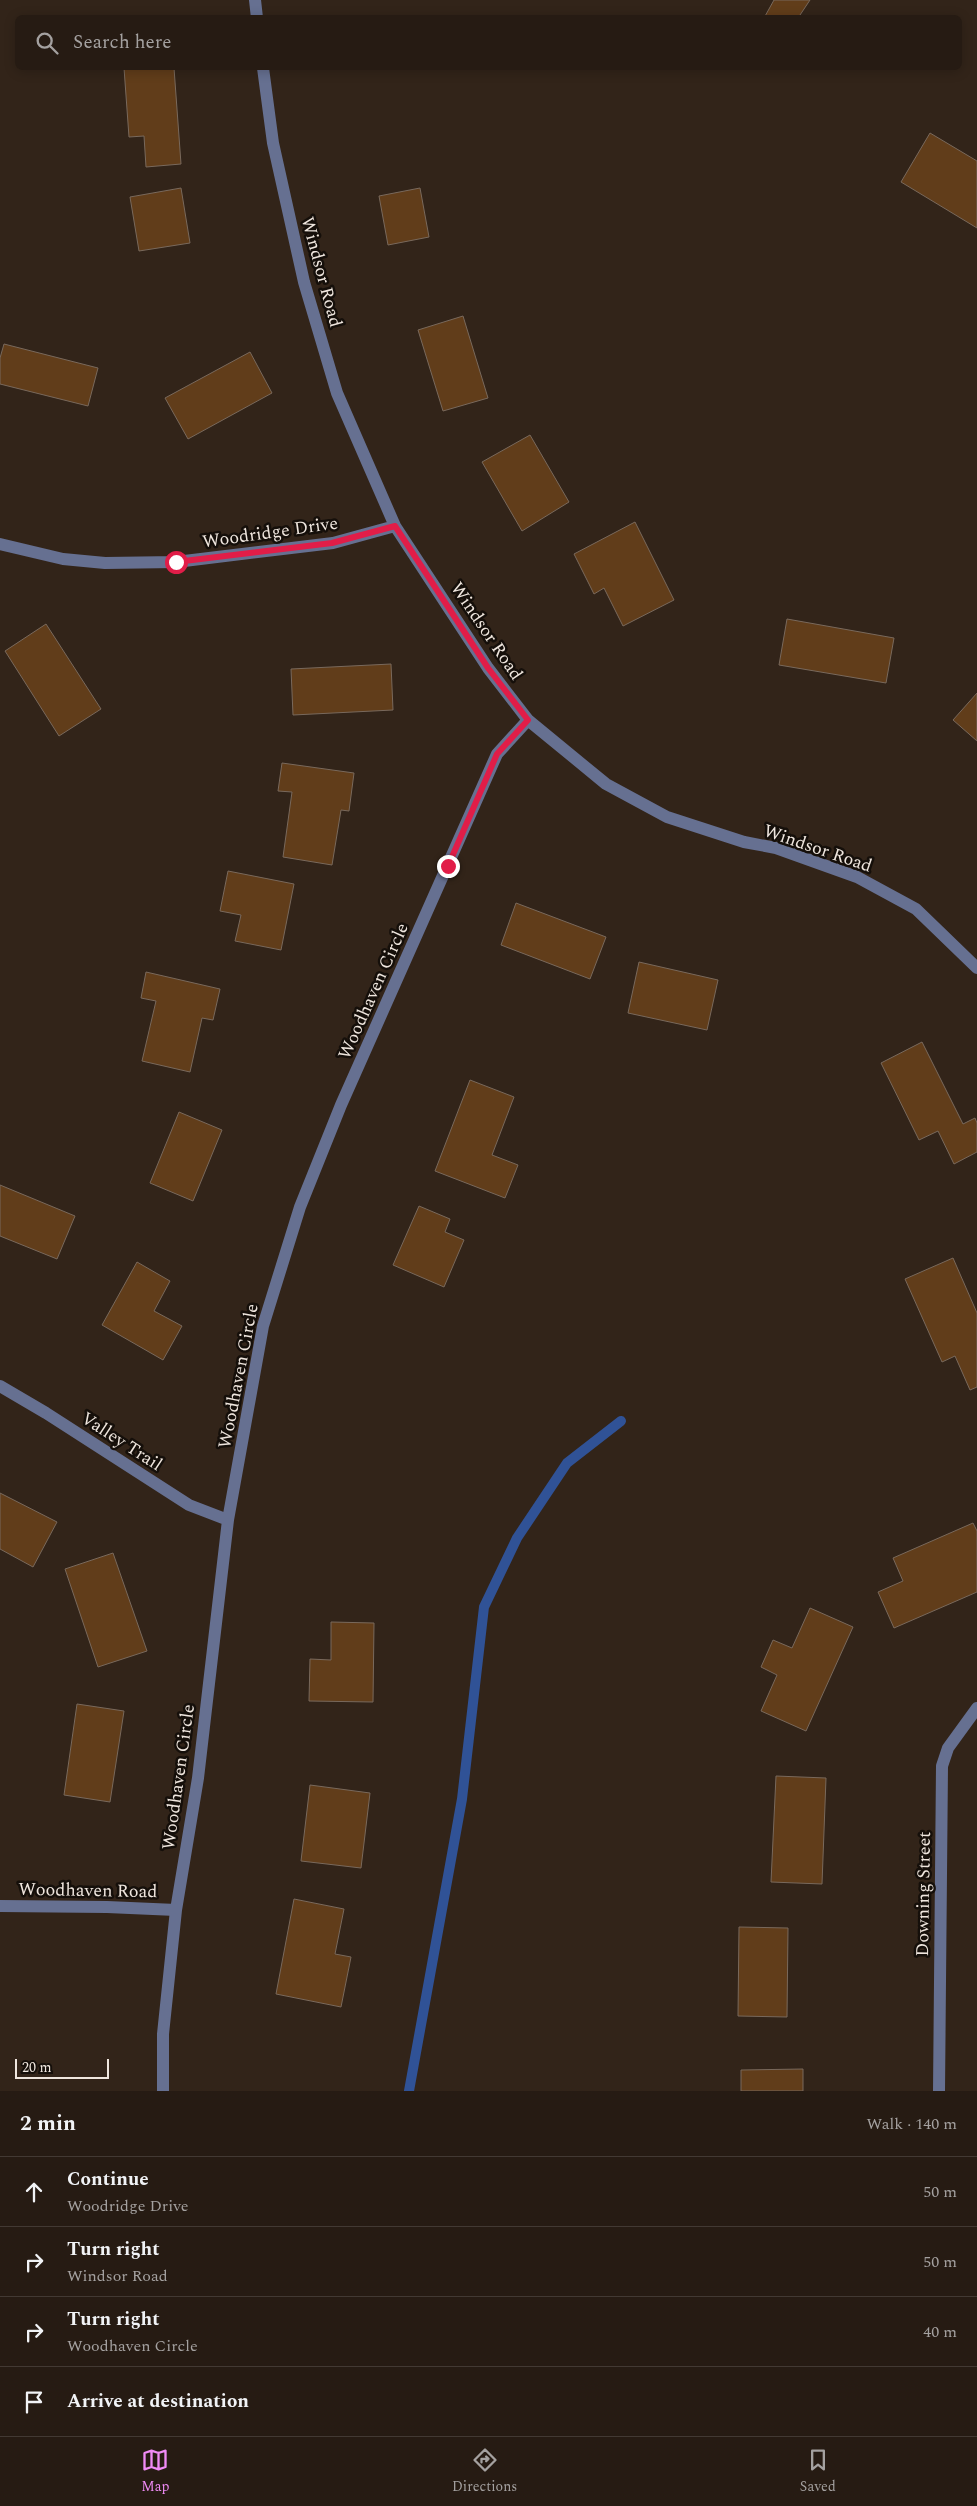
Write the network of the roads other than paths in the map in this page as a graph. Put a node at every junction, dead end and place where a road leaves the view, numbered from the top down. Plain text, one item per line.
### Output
1 (255, 0) edge
2 (257, 15) edge
3 (264, 70) edge
4 (395, 526) junction
5 (0, 544) edge
6 (528, 720) junction
7 (977, 968) edge
8 (0, 1386) edge
9 (228, 1520) junction
10 (977, 1708) edge
11 (0, 1906) edge
12 (176, 1910) junction
13 (163, 2091) edge
14 (939, 2091) edge

1 - 2 street
3 - 4 street, Windsor Road
4 - 5 street, Woodridge Drive
4 - 6 street, Windsor Road
6 - 7 street, Windsor Road
6 - 9 street, Woodhaven Circle
8 - 9 street, Valley Trail
9 - 12 street, Woodhaven Circle
10 - 14 street, Downing Street
11 - 12 street, Woodhaven Road
12 - 13 street, Woodhaven Circle

